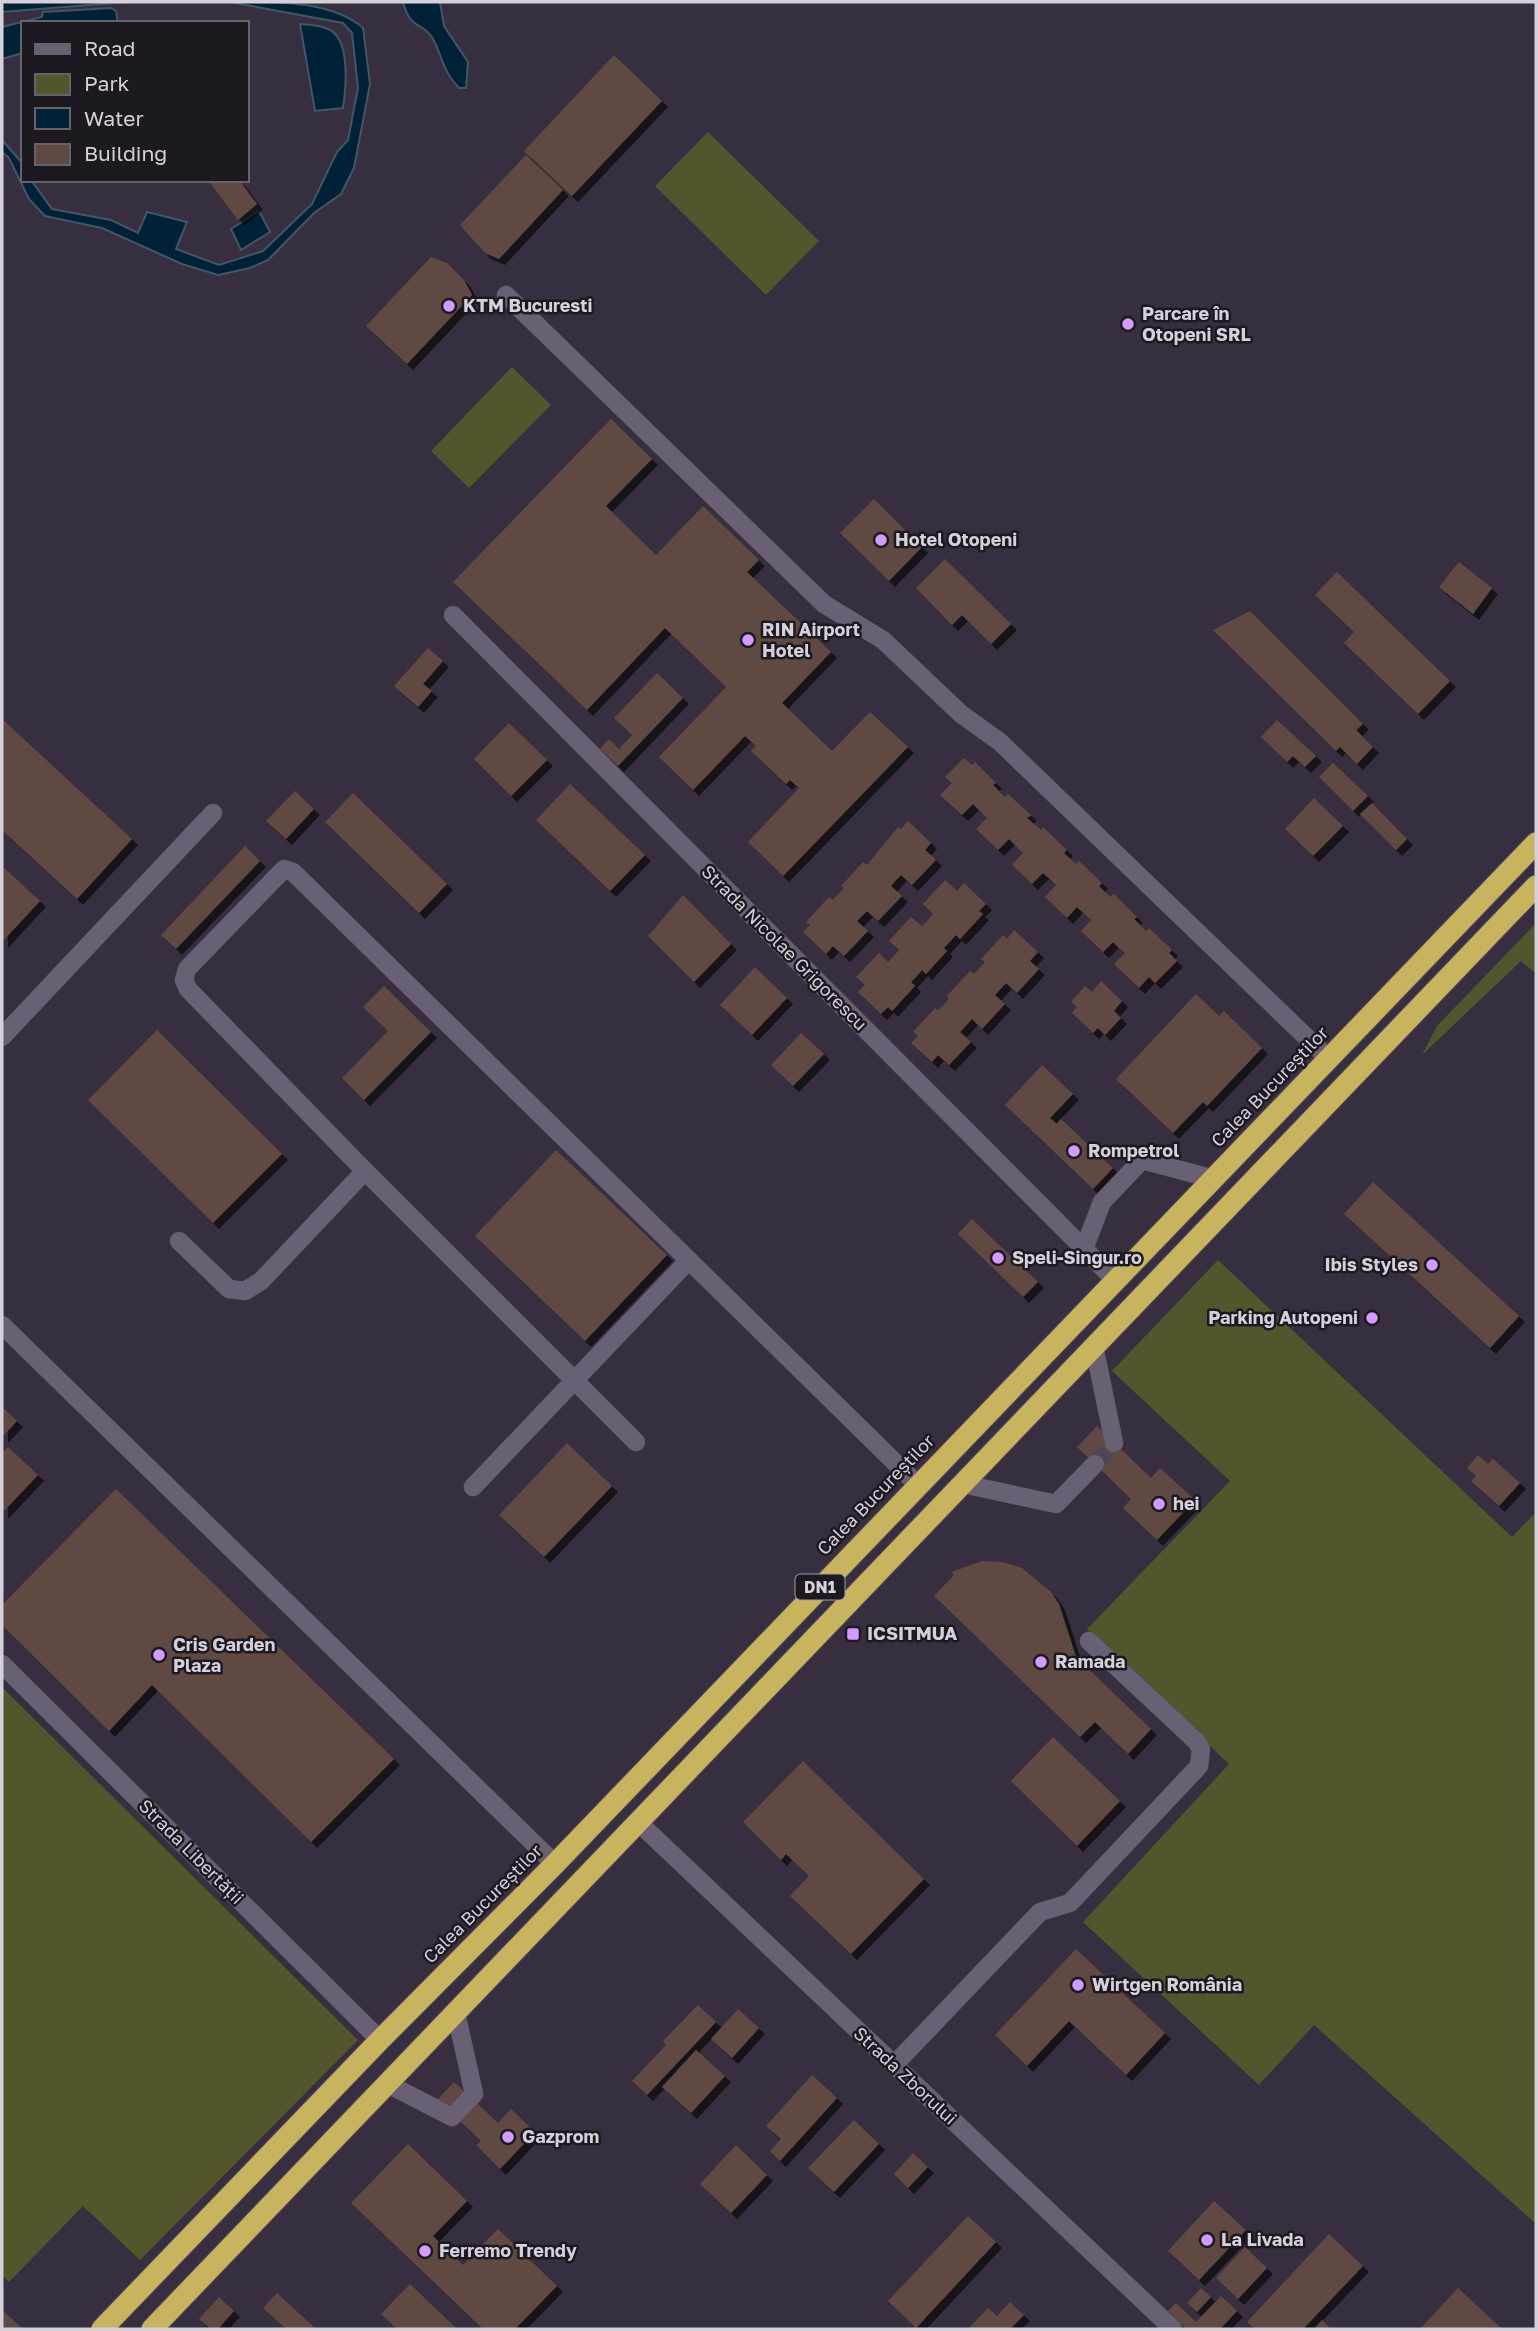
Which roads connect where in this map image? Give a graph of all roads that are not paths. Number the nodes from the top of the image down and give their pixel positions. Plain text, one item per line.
1 (506, 295) dead end
2 (453, 615) dead end
3 (213, 813) dead end
4 (1536, 843) edge
5 (1536, 886) edge
6 (2, 1037) edge
7 (1329, 1059) junction
8 (365, 1171) junction
9 (1214, 1179) junction
10 (179, 1241) dead end
11 (1084, 1250) junction
12 (689, 1259) junction
13 (1115, 1280) junction
14 (2, 1325) edge
15 (1094, 1346) junction
16 (575, 1380) junction
17 (636, 1442) dead end
18 (1114, 1443) dead end
19 (1095, 1464) tunnel mouth
20 (963, 1484) junction
21 (918, 1485) junction
22 (473, 1487) dead end
23 (1089, 1641) dead end
24 (2, 1664) edge
25 (638, 1822) junction
26 (555, 1864) junction
27 (456, 2013) junction
28 (380, 2040) junction
29 (894, 2065) junction
30 (388, 2084) junction
31 (102, 2329) edge
32 (152, 2329) edge
33 (1173, 2329) edge

1 - 7 street
2 - 11 street, Strada Nicolae Grigorescu
3 - 6 street
4 - 7 highway, Calea Bucureștilor / DN1
5 - 15 highway, DN1
7 - 9 highway, Calea Bucureștilor / DN1
8 - 10 street
8 - 12 street
8 - 16 street
9 - 11 street
9 - 13 highway, Calea Bucureștilor / DN1
11 - 13 street, Strada Nicolae Grigorescu
12 - 16 street
12 - 21 street
13 - 21 highway, Calea Bucureștilor / DN1
14 - 26 street
15 - 18 street
15 - 20 highway, DN1
16 - 17 street
16 - 22 street
19 - 20 street
20 - 25 highway, DN1
21 - 26 highway, Calea Bucureștilor / DN1
23 - 29 street
24 - 28 street, Strada Libertății
25 - 27 highway, DN1
25 - 29 street, Strada Zborului
26 - 28 highway, Calea Bucureștilor / DN1
27 - 30 highway, DN1
27 - 30 street
28 - 31 highway, Calea Bucureștilor / DN1
29 - 33 street, Strada Zborului
30 - 32 highway, DN1

